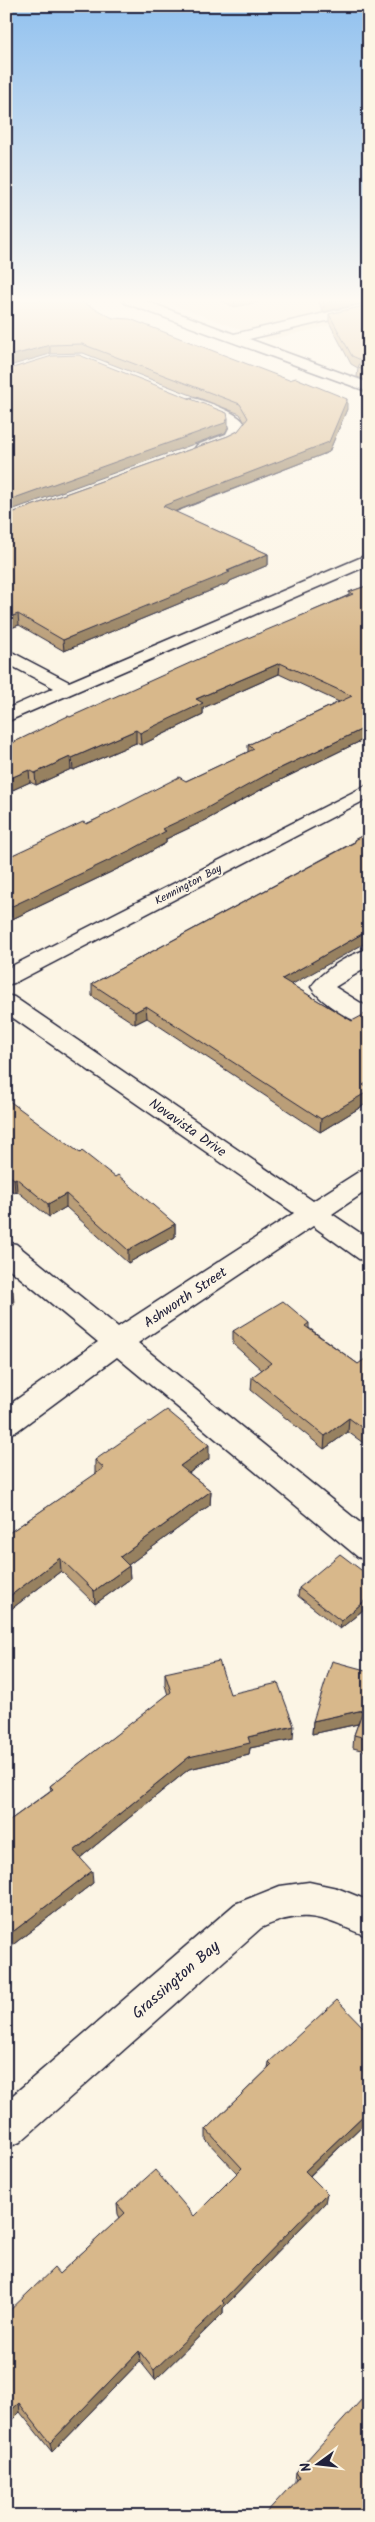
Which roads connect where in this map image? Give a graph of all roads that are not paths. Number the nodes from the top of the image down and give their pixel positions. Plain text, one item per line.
1 (229, 418) edge
2 (184, 455) edge
3 (369, 559) edge
4 (6, 655) edge
5 (69, 689) junction
6 (6, 716) edge
7 (369, 790) edge
8 (369, 956) edge
9 (6, 978) edge
10 (6, 1002) edge
11 (369, 1019) edge
12 (369, 1177) edge
13 (313, 1213) junction
14 (6, 1251) edge
15 (369, 1252) edge
16 (116, 1343) junction
17 (6, 1422) edge
18 (369, 1548) edge
19 (369, 1920) edge
20 (6, 2128) edge

1 - 2 street
3 - 5 street
4 - 5 street
5 - 6 street
7 - 9 street, Kennington Bay
8 - 11 street
10 - 13 street, Novavista Drive
12 - 13 street, Ashworth Street
13 - 15 street, Novavista Drive
13 - 16 street, Ashworth Street
14 - 16 street
16 - 17 street, Ashworth Street
16 - 18 street
19 - 20 street, Grassington Bay

